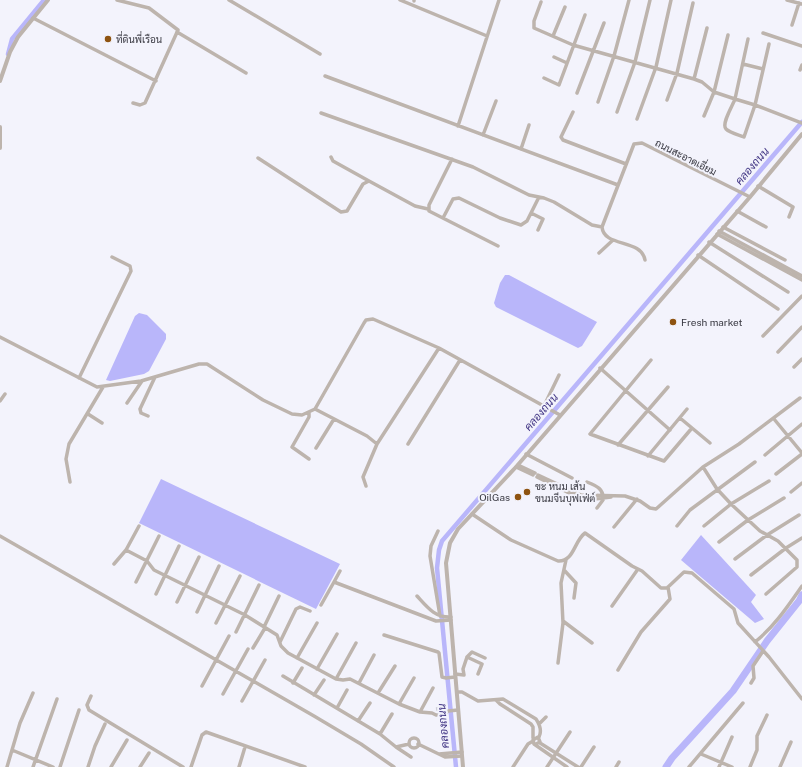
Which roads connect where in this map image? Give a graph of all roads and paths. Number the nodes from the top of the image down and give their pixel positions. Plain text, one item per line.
1 (48, 0) edge
2 (117, 0) edge
3 (229, 0) edge
4 (400, 0) edge
5 (499, 0) edge
6 (629, 0) edge
7 (650, 0) edge
8 (671, 0) edge
9 (787, 0) edge
10 (541, 2) dead end
11 (693, 3) dead end
12 (800, 4) edge
13 (565, 7) dead end
14 (585, 15) dead end
15 (33, 18) junction
16 (604, 23) dead end
17 (792, 25) dead end
18 (707, 28) dead end
19 (177, 32) junction
20 (763, 33) dead end
21 (728, 35) dead end
22 (487, 36) junction
23 (553, 36) junction
24 (748, 39) dead end
25 (769, 44) dead end
26 (574, 45) junction
27 (802, 46) edge
28 (594, 51) junction
29 (320, 54) dead end
30 (614, 56) junction
31 (554, 57) dead end
32 (635, 62) junction
33 (567, 63) junction
34 (743, 64) junction
35 (802, 65) edge
36 (656, 67) junction
37 (763, 69) junction
38 (800, 70) dead end
39 (677, 72) junction
40 (246, 73) dead end
41 (325, 76) dead end
42 (544, 78) dead end
43 (694, 79) junction
44 (0, 81) edge
45 (156, 81) junction
46 (714, 92) junction
47 (577, 93) dead end
48 (735, 99) junction
49 (667, 100) dead end
50 (496, 101) dead end
51 (598, 102) dead end
52 (134, 103) dead end
53 (755, 106) junction
54 (573, 112) dead end
55 (617, 112) dead end
56 (321, 113) dead end
57 (704, 116) dead end
58 (637, 119) dead end
59 (802, 123) edge
60 (458, 126) junction
61 (529, 126) dead end
62 (0, 127) edge
63 (802, 134) edge
64 (483, 135) junction
65 (800, 139) edge
66 (0, 148) edge
67 (521, 149) junction
68 (331, 157) dead end
69 (258, 158) dead end
70 (452, 160) junction
71 (626, 164) junction
72 (369, 181) junction
73 (618, 185) junction
74 (758, 186) junction
75 (747, 196) junction
76 (539, 198) junction
77 (428, 209) junction
78 (737, 211) junction
79 (531, 213) junction
80 (789, 216) dead end
81 (443, 218) junction
82 (602, 227) junction
83 (723, 227) junction
84 (766, 227) dead end
85 (538, 230) dead end
86 (718, 232) junction
87 (613, 240) junction
88 (709, 242) junction
89 (498, 246) dead end
90 (599, 253) dead end
91 (698, 255) junction
92 (112, 257) dead end
93 (645, 260) dead end
94 (785, 260) dead end
95 (792, 273) junction
96 (802, 276) edge
97 (802, 280) edge
98 (788, 292) dead end
99 (802, 296) edge
100 (778, 309) dead end
101 (802, 327) edge
102 (763, 336) dead end
103 (0, 337) edge
104 (438, 348) junction
105 (778, 352) dead end
106 (802, 359) edge
107 (460, 360) junction
108 (651, 360) dead end
109 (600, 368) junction
110 (794, 368) dead end
111 (559, 375) dead end
112 (155, 377) junction
113 (78, 378) junction
114 (143, 380) junction
115 (103, 387) junction
116 (668, 387) dead end
117 (625, 391) junction
118 (5, 394) dead end
119 (800, 398) dead end
120 (0, 401) edge
121 (127, 403) dead end
122 (544, 406) junction
123 (315, 409) junction
124 (687, 409) dead end
125 (648, 410) junction
126 (309, 413) junction
127 (88, 414) junction
128 (558, 414) junction
129 (148, 416) dead end
130 (680, 418) junction
131 (334, 419) junction
132 (774, 419) junction
133 (102, 423) dead end
134 (802, 424) edge
135 (692, 428) junction
136 (670, 430) junction
137 (788, 435) junction
138 (710, 443) dead end
139 (377, 444) junction
140 (408, 444) dead end
141 (618, 445) junction
142 (316, 448) dead end
143 (802, 453) edge
144 (526, 454) junction
145 (765, 455) dead end
146 (648, 456) junction
147 (309, 459) dead end
148 (755, 462) dead end
149 (517, 466) junction
150 (702, 468) junction
151 (776, 474) dead end
152 (572, 478) dead end
153 (769, 481) dead end
154 (70, 482) dead end
155 (587, 482) dead end
156 (802, 483) edge
157 (366, 486) dead end
158 (717, 489) junction
159 (791, 492) dead end
160 (603, 496) junction
161 (784, 498) dead end
162 (637, 499) junction
163 (731, 504) junction
164 (597, 508) dead end
165 (472, 514) junction
166 (799, 515) dead end
167 (748, 520) junction
168 (139, 526) dead end
169 (677, 526) dead end
170 (704, 526) dead end
171 (614, 527) dead end
172 (438, 531) dead end
173 (767, 535) junction
174 (0, 536) edge
175 (159, 536) dead end
176 (802, 538) edge
177 (719, 542) dead end
178 (179, 546) dead end
179 (786, 548) junction
180 (126, 550) junction
181 (199, 558) dead end
182 (736, 559) dead end
183 (566, 560) junction
184 (147, 561) junction
185 (114, 564) dead end
186 (219, 566) dead end
187 (638, 569) junction
188 (564, 570) junction
189 (340, 571) dead end
190 (165, 575) junction
191 (240, 576) dead end
192 (750, 576) dead end
193 (136, 582) dead end
194 (334, 582) junction
195 (185, 585) junction
196 (259, 585) dead end
197 (802, 586) edge
198 (668, 587) junction
199 (156, 594) dead end
200 (766, 594) dead end
201 (205, 595) junction
202 (279, 596) dead end
203 (417, 596) dead end
204 (574, 598) dead end
205 (177, 602) dead end
206 (226, 604) junction
207 (321, 604) dead end
208 (612, 606) dead end
209 (310, 611) dead end
210 (197, 612) dead end
211 (245, 615) junction
212 (441, 617) junction
213 (449, 619) junction
214 (563, 621) junction
215 (216, 623) dead end
216 (317, 623) dead end
217 (264, 628) junction
218 (236, 632) dead end
219 (337, 634) dead end
220 (384, 635) dead end
221 (229, 636) dead end
222 (280, 642) junction
223 (356, 643) dead end
224 (592, 643) dead end
225 (756, 643) junction
226 (253, 648) dead end
227 (248, 649) dead end
228 (762, 650) junction
229 (374, 655) dead end
230 (467, 656) junction
231 (297, 658) junction
232 (485, 658) dead end
233 (216, 660) junction
234 (265, 660) dead end
235 (558, 663) dead end
236 (395, 666) dead end
237 (302, 668) dead end
238 (317, 669) junction
239 (618, 670) dead end
240 (236, 671) junction
241 (478, 674) dead end
242 (283, 676) dead end
243 (454, 676) junction
244 (414, 678) dead end
245 (336, 679) junction
246 (324, 680) dead end
247 (254, 681) junction
248 (293, 682) junction
249 (359, 683) junction
250 (752, 683) dead end
251 (202, 686) dead end
252 (432, 688) dead end
253 (347, 690) dead end
254 (457, 692) junction
255 (33, 693) dead end
256 (378, 693) junction
257 (223, 694) dead end
258 (314, 695) junction
259 (91, 696) dead end
260 (57, 699) dead end
261 (802, 699) edge
262 (496, 700) junction
263 (242, 701) dead end
264 (370, 703) dead end
265 (743, 703) dead end
266 (399, 704) junction
267 (337, 708) junction
268 (436, 709) tunnel mouth
269 (79, 710) dead end
270 (457, 710) junction
271 (447, 711) tunnel mouth
272 (420, 712) junction
273 (392, 714) dead end
274 (767, 715) dead end
275 (546, 717) dead end
276 (358, 721) junction
277 (105, 724) dead end
278 (539, 724) junction
279 (570, 732) dead end
280 (380, 734) junction
281 (732, 737) dead end
282 (127, 740) dead end
283 (535, 742) junction
284 (791, 742) dead end
285 (409, 744) junction
286 (418, 744) junction
287 (245, 747) junction
288 (396, 747) junction
289 (594, 748) dead end
290 (12, 750) junction
291 (149, 753) dead end
292 (556, 753) junction
293 (460, 754) junction
294 (701, 754) junction
295 (411, 758) dead end
296 (553, 758) junction
297 (35, 760) junction
298 (619, 762) dead end
299 (721, 762) junction
300 (7, 767) edge
301 (33, 767) edge
302 (52, 767) edge
303 (60, 767) edge
304 (88, 767) edge
305 (111, 767) edge
306 (140, 767) edge
307 (184, 767) edge
308 (191, 767) edge
309 (239, 767) edge
310 (305, 767) edge
311 (394, 767) edge
312 (463, 767) edge
313 (513, 767) edge
314 (547, 767) edge
315 (567, 767) edge
316 (580, 767) edge
317 (616, 767) edge
318 (689, 767) edge
319 (719, 767) edge
320 (732, 767) edge
321 (750, 767) edge
322 (780, 767) edge

1 - 15 street
2 - 19 street
3 - 29 street
4 - 22 street
5 - 22 street
6 - 30 street
7 - 32 street
8 - 36 street
9 - 12 street
10 - 23 street
11 - 39 street
12 - 17 street
13 - 23 street
14 - 26 street
15 - 44 street
15 - 45 street
16 - 28 street
18 - 43 street
19 - 40 street
19 - 45 street
20 - 27 street
21 - 46 street
22 - 60 street
23 - 26 street
24 - 34 street
25 - 37 street
26 - 28 street
26 - 33 street
28 - 30 street
28 - 47 street
30 - 32 street
30 - 51 street
31 - 33 street
32 - 36 street
32 - 55 street
33 - 42 street
34 - 37 street
34 - 48 street
35 - 38 street
36 - 39 street
36 - 58 street
37 - 53 street
39 - 43 street
39 - 49 street
41 - 60 street
43 - 46 street
45 - 52 street
46 - 48 street
46 - 57 street
48 - 53 street
48 - 53 street
50 - 64 street
53 - 59 street
54 - 71 street
56 - 70 street
60 - 64 street
61 - 67 street
62 - 66 street
63 - 65 street
64 - 67 street
65 - 74 street
67 - 73 street
68 - 72 street
69 - 72 street
70 - 76 street
70 - 77 street
71 - 73 street
71 - 75 street, ถนนสะอาดเอี่ยม
72 - 77 street
73 - 82 street
74 - 75 street
74 - 80 street
75 - 78 street
76 - 79 street
76 - 82 street
77 - 81 street
78 - 83 street
78 - 84 street
79 - 81 street
79 - 85 street
81 - 89 street
82 - 87 street
83 - 86 street
83 - 94 street
86 - 88 street
86 - 95 street
87 - 90 street
87 - 93 street
88 - 91 street
88 - 98 street
91 - 100 street
91 - 109 street
92 - 113 street
95 - 96 street
95 - 97 street
99 - 102 street
101 - 105 street
103 - 113 street
104 - 107 street
104 - 123 street
104 - 139 street
106 - 110 street
107 - 122 street
107 - 140 street
108 - 117 street
109 - 117 street
109 - 128 street
111 - 122 street
112 - 114 street
112 - 126 street
112 - 129 street
113 - 115 street
114 - 115 street
114 - 121 street
115 - 127 street
116 - 125 street
117 - 125 street
117 - 141 street
118 - 120 street
119 - 132 street
122 - 128 street
123 - 126 street
123 - 131 street
124 - 130 street
125 - 136 street
125 - 141 street
126 - 147 street
127 - 133 street
127 - 154 street
128 - 144 street
130 - 135 street
130 - 136 street
131 - 139 street
131 - 142 street
132 - 137 street
132 - 150 street
134 - 137 street
135 - 138 street
135 - 146 street
136 - 146 street
137 - 143 street
137 - 145 street
139 - 157 street
141 - 146 street
143 - 151 street
144 - 149 street
144 - 152 street
148 - 158 street
149 - 160 street
149 - 165 street
150 - 158 street
150 - 162 street
153 - 163 street
155 - 160 street
156 - 159 street
158 - 163 street
158 - 169 street
160 - 162 street
160 - 164 street
161 - 167 street
162 - 171 street
163 - 167 street
163 - 170 street
165 - 183 street
165 - 213 street
166 - 173 street
167 - 173 street
167 - 177 street
168 - 180 street
172 - 212 street
173 - 179 street
173 - 182 street
174 - 233 street
175 - 184 street
176 - 179 street
178 - 190 street
179 - 192 street
179 - 200 street
180 - 184 street
180 - 185 street
181 - 195 street
183 - 187 street
183 - 188 street
184 - 190 street
184 - 193 street
186 - 201 street
187 - 198 street
187 - 208 street
188 - 204 street
188 - 214 street
189 - 194 street
190 - 195 street
190 - 199 street
191 - 206 street
194 - 207 street
194 - 213 street
195 - 201 street
195 - 205 street
196 - 211 street
197 - 225 street
198 - 225 street
198 - 239 street
201 - 206 street
201 - 210 street
202 - 217 street
203 - 212 street
206 - 211 street
206 - 215 street
209 - 222 street
211 - 217 street
211 - 218 street
212 - 213 street
213 - 243 street
214 - 224 street
214 - 235 street
216 - 231 street
217 - 222 street
217 - 226 street
219 - 238 street
220 - 243 street
221 - 233 street
222 - 231 street
223 - 245 street
225 - 228 street
227 - 240 street
228 - 250 street
228 - 261 street
229 - 249 street
230 - 232 street
230 - 241 street
230 - 243 street
231 - 238 street
233 - 240 street
233 - 251 street
234 - 247 street
236 - 256 street
237 - 248 street
238 - 245 street
240 - 247 street
240 - 257 street
242 - 248 street
243 - 254 street
244 - 266 street
245 - 249 street
246 - 258 street
247 - 263 street
247 - 311 street
248 - 258 street
249 - 256 street
252 - 272 street
253 - 267 street
254 - 262 street
254 - 270 street
255 - 290 street
256 - 266 street
258 - 267 street
259 - 307 street
260 - 297 street
262 - 278 street
262 - 283 street
264 - 276 street
265 - 294 street
266 - 272 street
267 - 276 street
268 - 272 street
269 - 303 street
270 - 271 street
270 - 293 street
273 - 280 street
274 - 321 street
275 - 278 street
276 - 280 street
277 - 304 street
278 - 283 street
279 - 292 street
280 - 288 street
281 - 299 street
282 - 305 street
283 - 292 street
283 - 296 street
283 - 313 street
284 - 322 street
285 - 286 street
285 - 286 street
285 - 288 street
286 - 293 street
287 - 308 street
287 - 309 street
287 - 310 street
288 - 295 street
289 - 316 street
290 - 297 street
290 - 300 street
291 - 306 street
292 - 296 street
292 - 316 street
293 - 312 street
294 - 299 street
294 - 318 street
296 - 314 street
296 - 315 street
297 - 301 street
297 - 302 street
298 - 317 street
299 - 319 street
299 - 320 street

